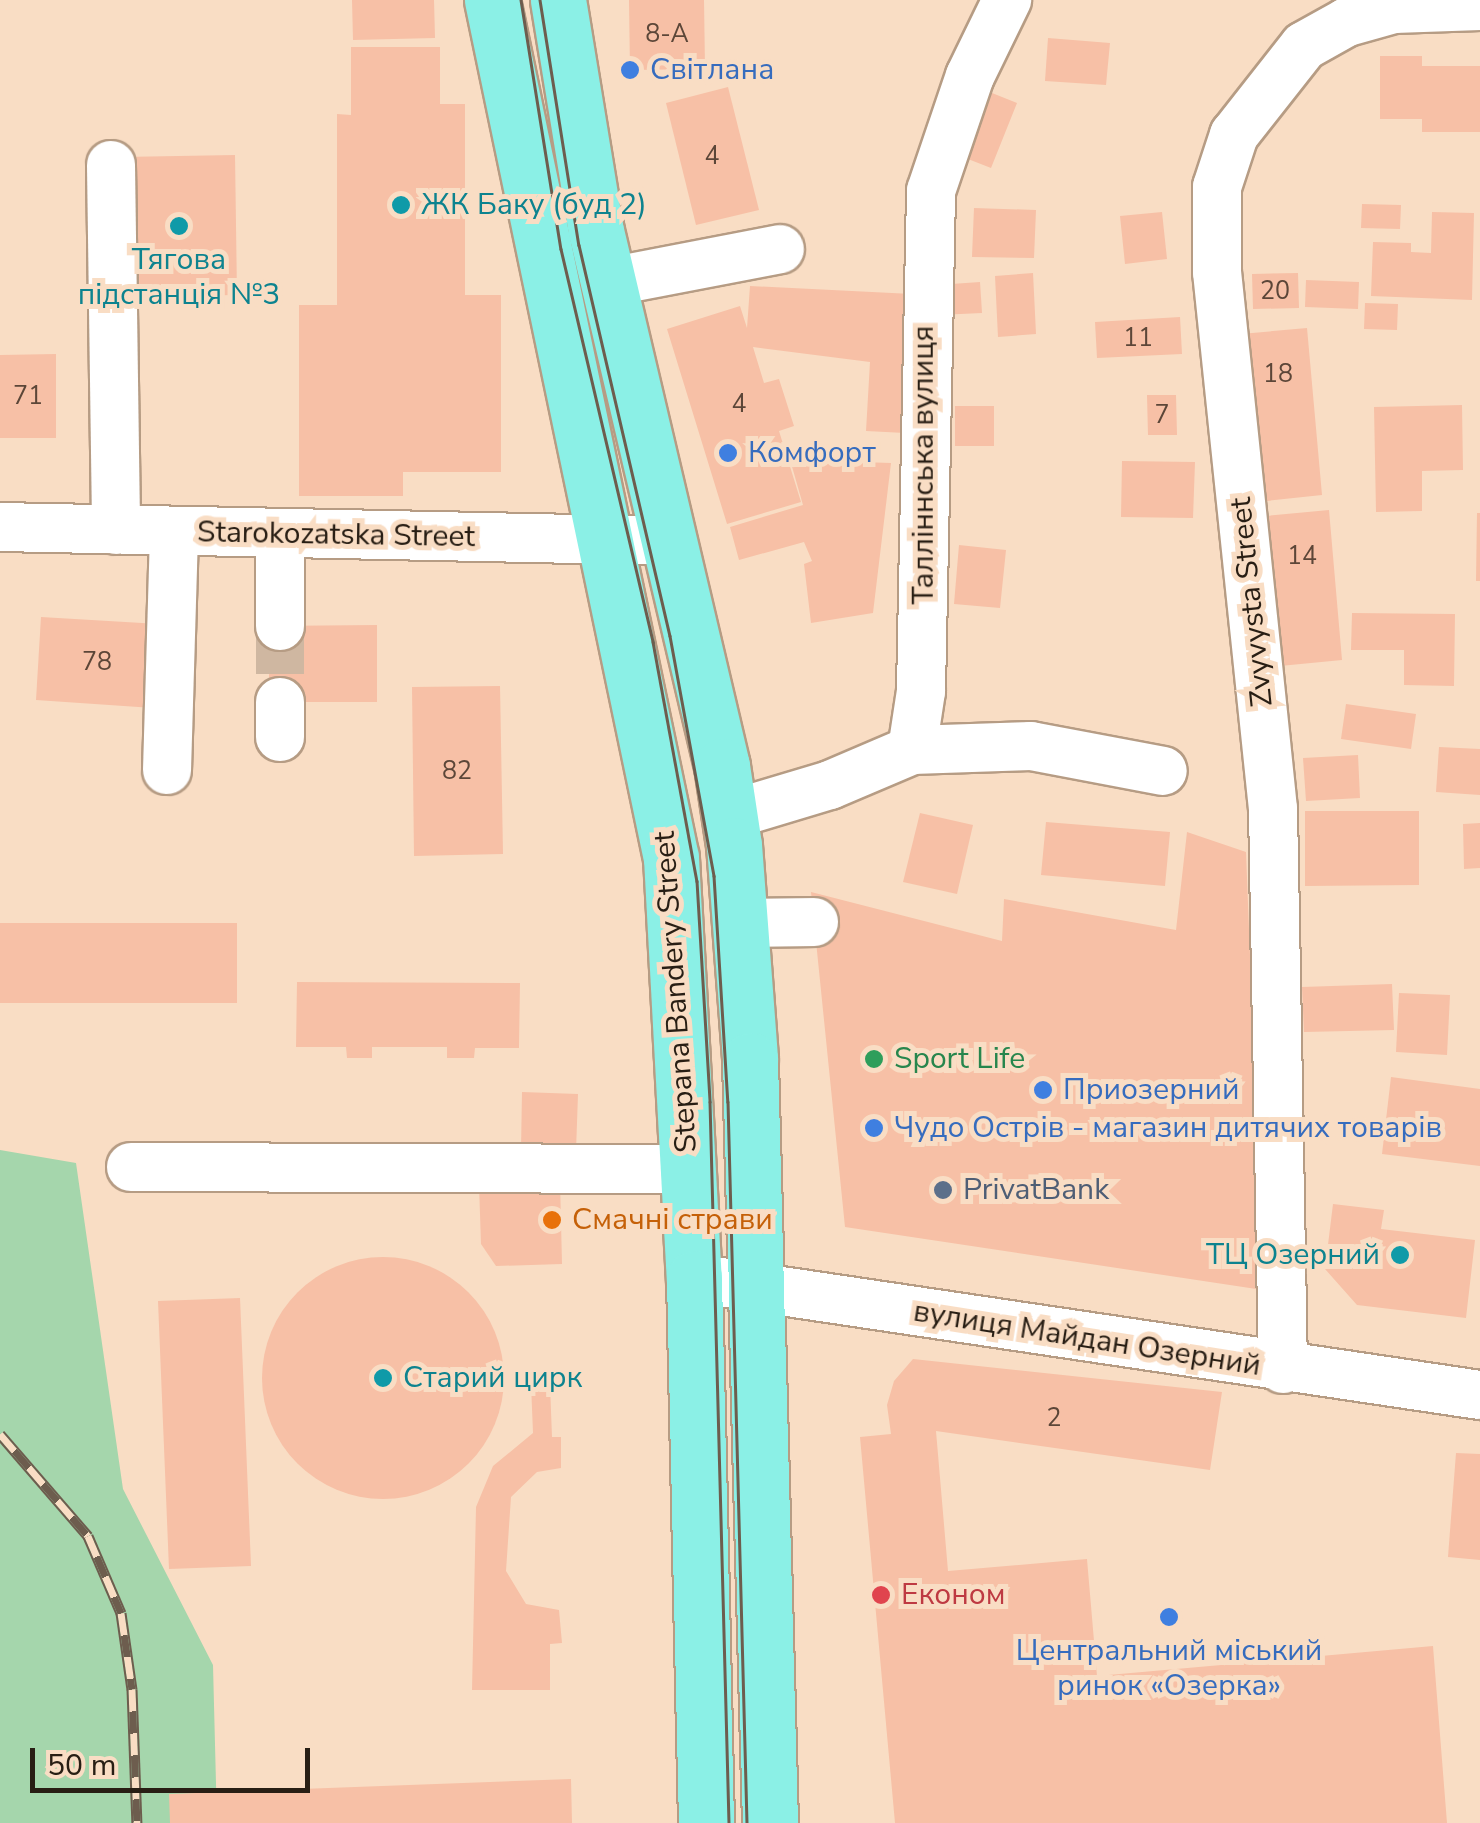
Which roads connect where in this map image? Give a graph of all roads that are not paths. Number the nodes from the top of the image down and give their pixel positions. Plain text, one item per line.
1 (492, 0) edge
2 (558, 0) edge
3 (1008, 0) edge
4 (1480, 6) edge
5 (111, 165) dead end
6 (780, 249) dead end
7 (608, 282) junction
8 (0, 527) edge
9 (116, 530) junction
10 (174, 532) junction
11 (280, 533) junction
12 (672, 540) junction
13 (607, 541) junction
14 (280, 626) tunnel mouth
15 (912, 750) junction
16 (167, 770) dead end
17 (1163, 771) dead end
18 (730, 814) junction
19 (814, 922) dead end
20 (743, 923) junction
21 (131, 1166) dead end
22 (689, 1169) junction
23 (694, 1278) junction
24 (758, 1288) junction
25 (1283, 1369) junction
26 (1480, 1395) edge
27 (706, 1823) edge
28 (770, 1823) edge

1 - 13 main road, Stepana Bandery Street
2 - 7 main road
3 - 15 street, Талліннська вулиця
4 - 25 street, Zvyvysta Street
5 - 9 street
6 - 7 street
7 - 12 main road
8 - 9 street, Starokozatska Street
9 - 10 street, Starokozatska Street
10 - 11 street, Starokozatska Street
10 - 16 street
11 - 13 street, Starokozatska Street
11 - 14 street
12 - 13 street, Starokozatska Street
12 - 18 main road
13 - 22 main road, Stepana Bandery Street
15 - 17 street
15 - 18 street
18 - 20 main road
19 - 20 street
20 - 24 main road
21 - 22 street
22 - 23 main road, Stepana Bandery Street
23 - 24 street, вулиця Майдан Озерний
23 - 27 main road, Stepana Bandery Street
24 - 25 street, вулиця Майдан Озерний
24 - 28 main road
25 - 26 street, вулиця Майдан Озерний

